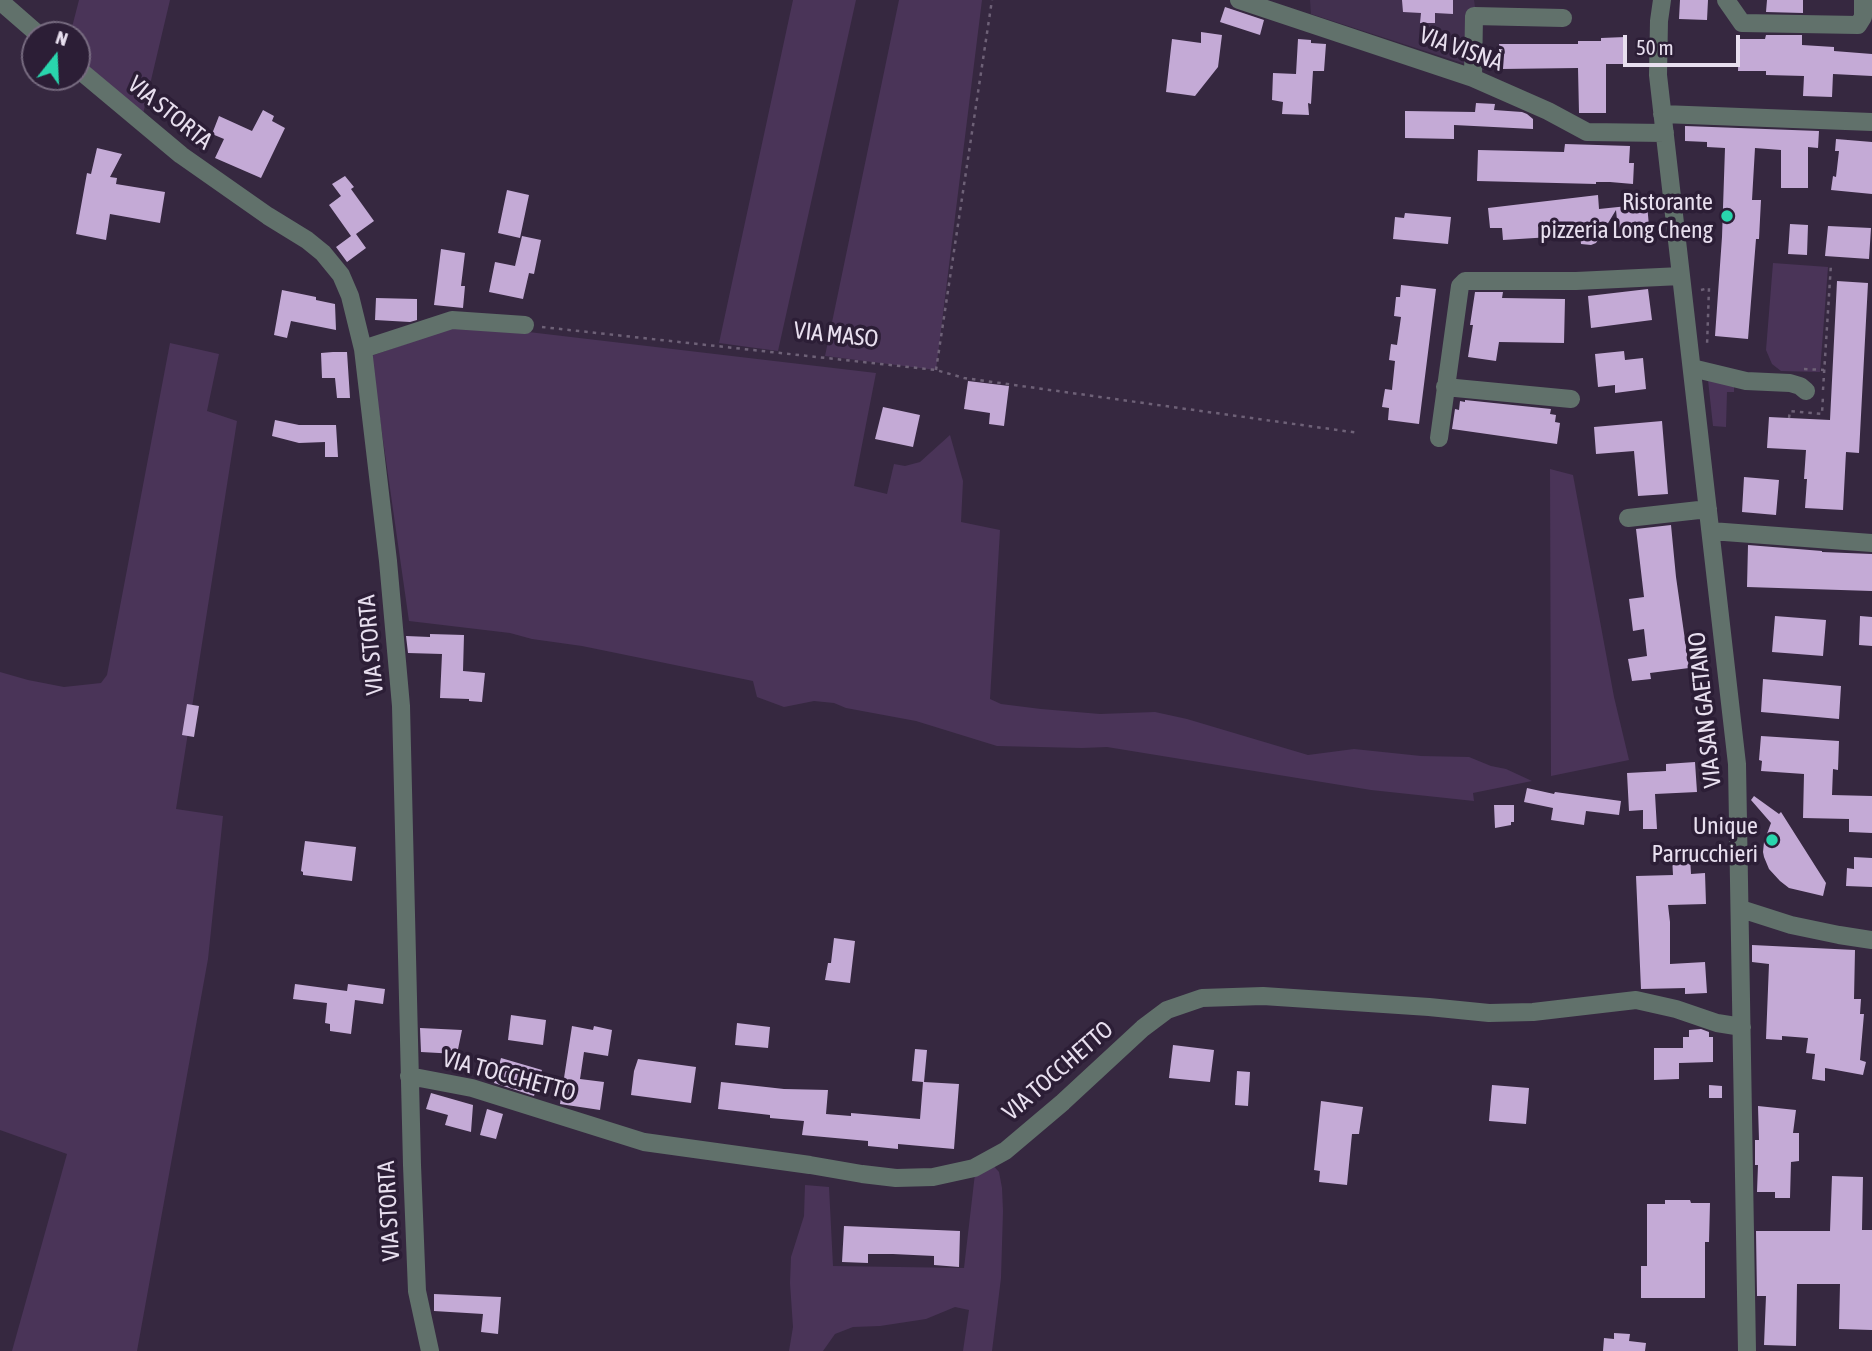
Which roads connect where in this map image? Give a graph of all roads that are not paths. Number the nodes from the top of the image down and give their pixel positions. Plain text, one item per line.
1 (1239, 0) edge
2 (1662, 0) edge
3 (1726, 0) edge
4 (1863, 0) edge
5 (0, 1) edge
6 (1563, 18) dead end
7 (23, 21) edge
8 (1474, 78) junction
9 (91, 80) edge
10 (1662, 114) junction
11 (1872, 122) edge
12 (1665, 133) junction
13 (1681, 276) junction
14 (525, 325) road end
15 (363, 349) junction
16 (1699, 362) junction
17 (1445, 387) junction
18 (1806, 391) dead end
19 (1571, 399) dead end
20 (1439, 438) dead end
21 (1708, 509) junction
22 (1628, 518) dead end
23 (1711, 531) junction
24 (1872, 542) edge
25 (1741, 909) junction
26 (1872, 940) edge
27 (1742, 1027) junction
28 (410, 1076) junction
29 (430, 1351) edge
30 (1747, 1351) edge

1 - 8 street, VIA VISNÀ
2 - 10 street, VIA SAN GAETANO
3 - 4 street
5 - 7 street
6 - 8 street
8 - 12 street, VIA VISNÀ
9 - 15 street, VIA STORTA
10 - 11 street
10 - 12 street, VIA SAN GAETANO
12 - 13 street, VIA SAN GAETANO
13 - 16 street, VIA SAN GAETANO
13 - 17 street
14 - 15 street
15 - 28 street, VIA STORTA
16 - 18 street
16 - 21 street, VIA SAN GAETANO
17 - 19 street
17 - 20 street
21 - 22 street
21 - 23 street, VIA SAN GAETANO
23 - 24 street
23 - 25 street, VIA SAN GAETANO
25 - 26 street
25 - 27 street, VIA SAN GAETANO
27 - 28 street, VIA TOCCHETTO
27 - 30 street, VIA SAN GAETANO
28 - 29 street, VIA STORTA

